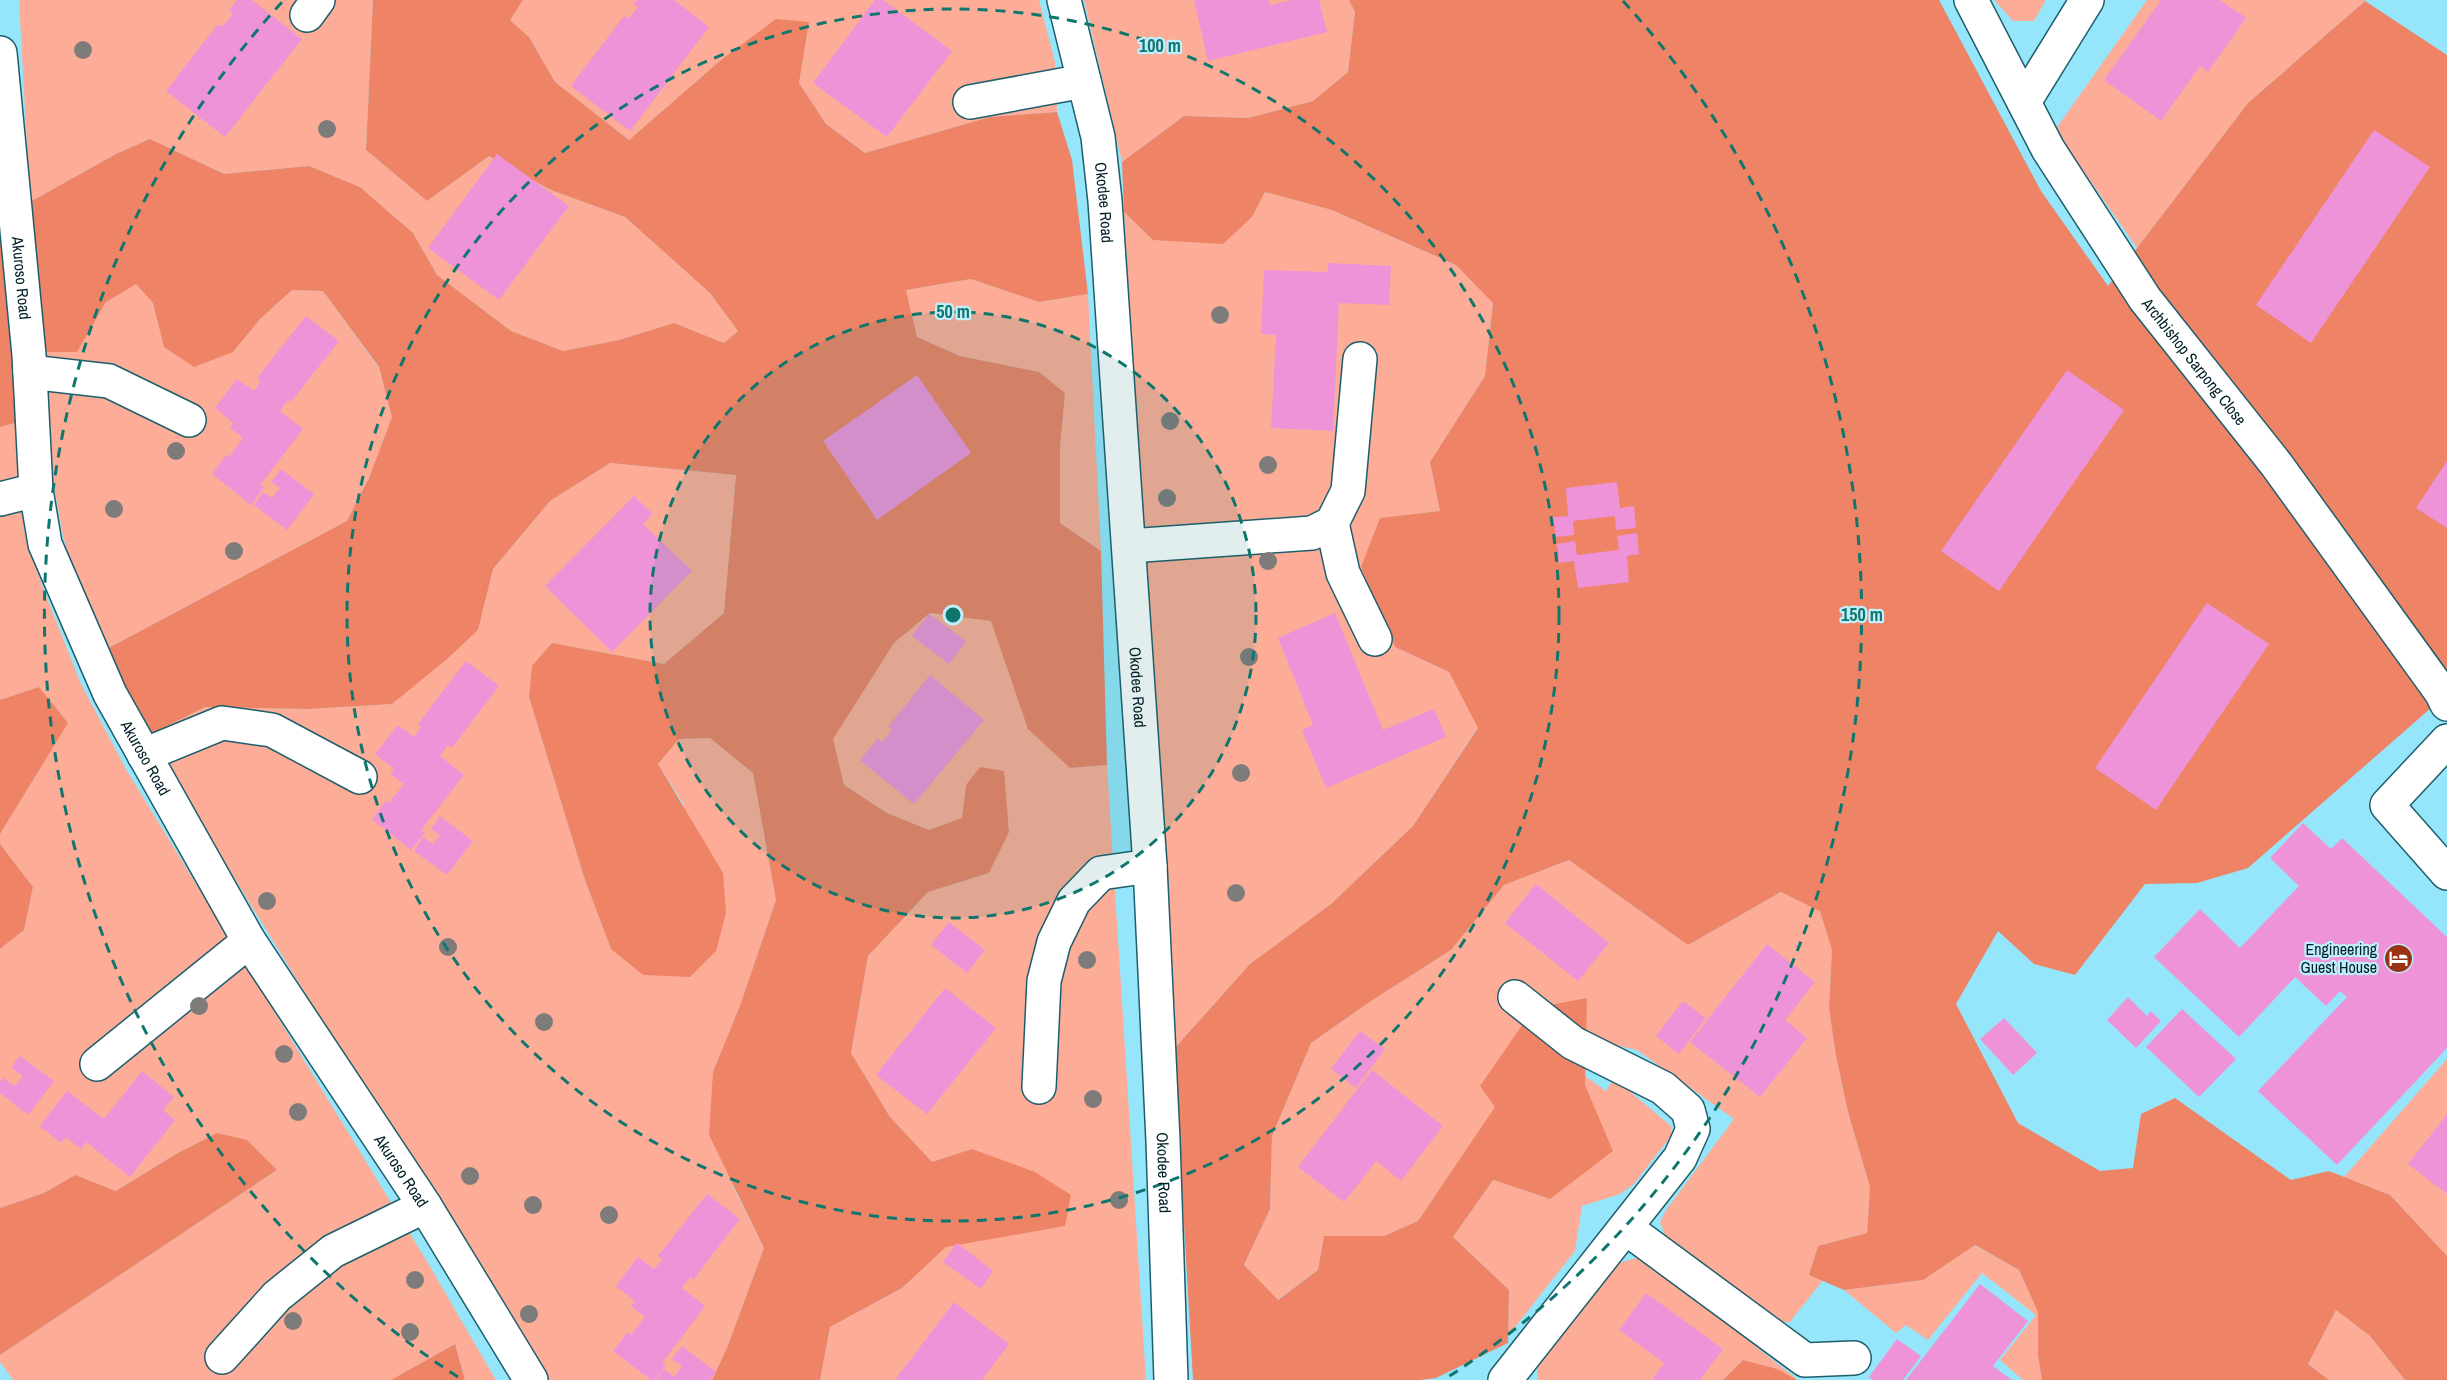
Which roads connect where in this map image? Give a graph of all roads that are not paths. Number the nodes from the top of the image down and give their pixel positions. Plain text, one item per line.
1 (1064, 0) edge
2 (1971, 0) edge
3 (2087, 0) edge
4 (0, 53) edge
5 (1084, 81) junction
6 (970, 102) dead end
7 (2024, 102) junction
8 (6, 171) edge
9 (1360, 359) dead end
10 (30, 372) junction
11 (189, 420) dead end
12 (36, 490) junction
13 (0, 499) edge
14 (1332, 523) junction
15 (1129, 546) junction
16 (1375, 639) dead end
17 (2447, 704) edge
18 (2447, 741) edge
19 (144, 755) junction
20 (360, 777) dead end
21 (1150, 866) junction
22 (2447, 873) edge
23 (249, 941) junction
24 (1515, 997) dead end
25 (98, 1064) dead end
26 (1039, 1087) dead end
27 (425, 1206) junction
28 (1626, 1228) junction
29 (222, 1357) dead end
30 (1854, 1358) dead end
31 (531, 1380) edge
32 (1171, 1380) edge
33 (1505, 1380) edge

1 - 5 street, Okodee Road
2 - 7 street, Archbishop Sarpong Close
3 - 7 street
4 - 8 street, Akuroso Road
5 - 6 street
5 - 15 street, Okodee Road
7 - 17 street, Archbishop Sarpong Close
8 - 10 street, Akuroso Road
9 - 14 street
10 - 11 street
10 - 12 street, Akuroso Road
12 - 13 street
12 - 19 street, Akuroso Road
14 - 15 street
14 - 16 street
15 - 21 street, Okodee Road
18 - 22 street
19 - 20 street
19 - 23 street, Akuroso Road
21 - 26 street
21 - 32 street, Okodee Road
23 - 25 street
23 - 27 street, Akuroso Road
24 - 28 street
27 - 29 street
27 - 31 street, Akuroso Road
28 - 30 street
28 - 33 street

